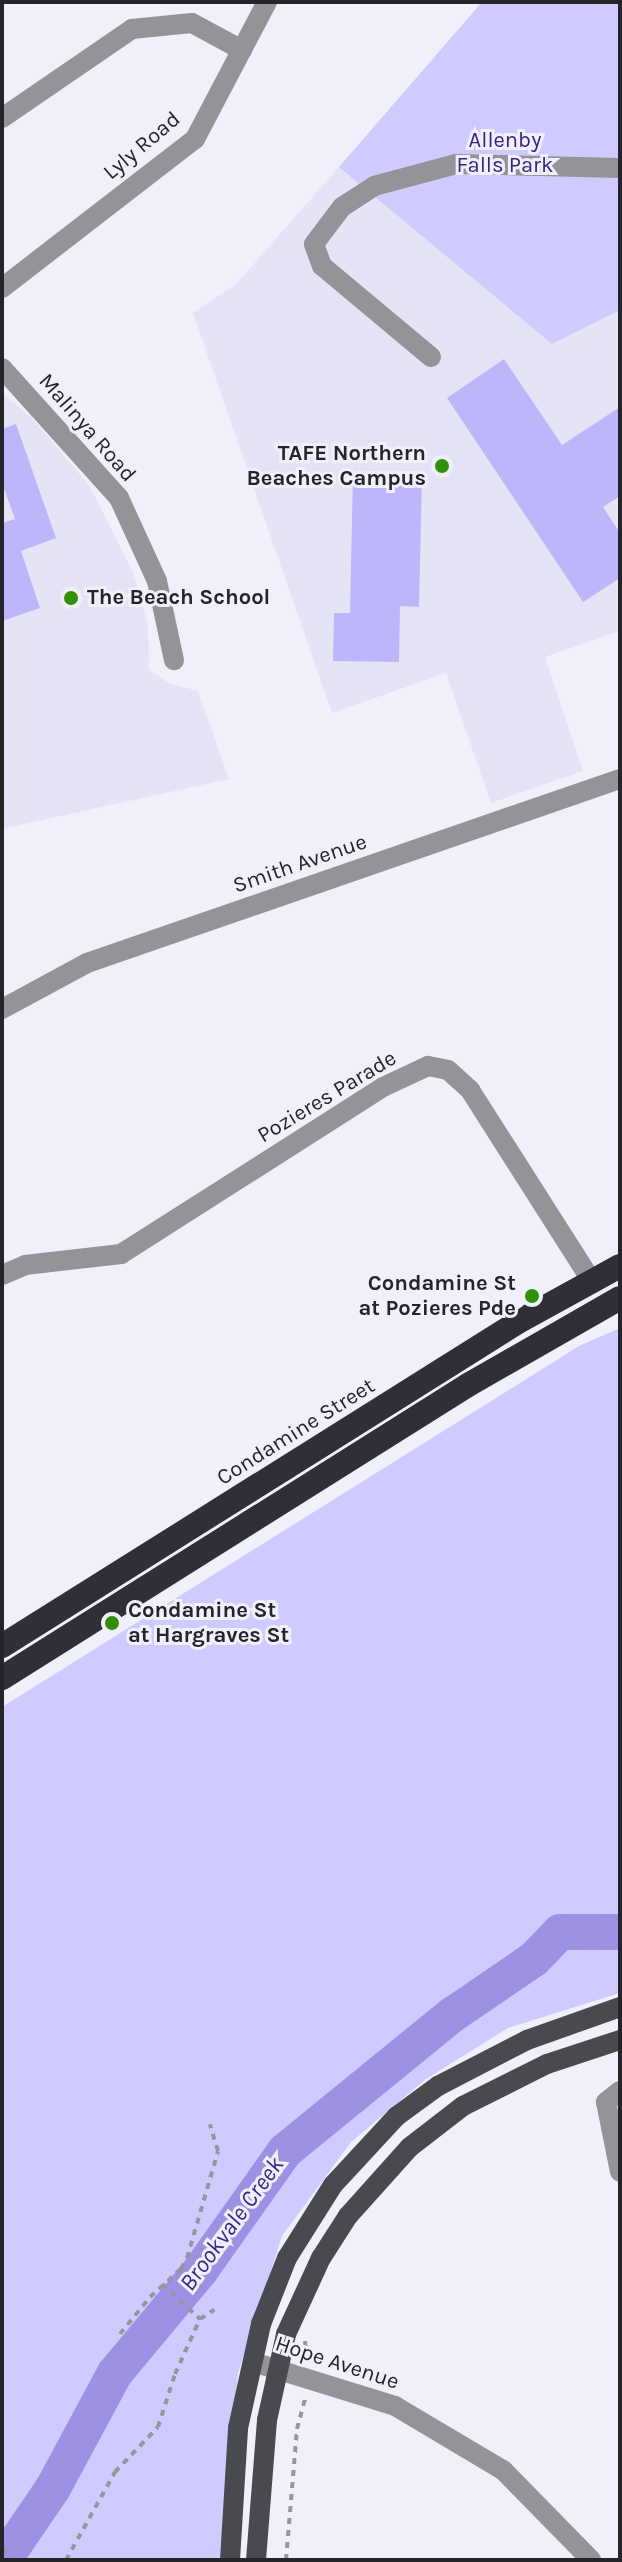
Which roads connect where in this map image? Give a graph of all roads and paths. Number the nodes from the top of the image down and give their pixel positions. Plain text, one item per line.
1 (267, 2) edge
2 (242, 50) junction
3 (2, 118) edge
4 (620, 168) edge
5 (2, 288) edge
6 (431, 357) dead end
7 (2, 368) edge
8 (174, 660) dead end
9 (620, 779) edge
10 (2, 1009) edge
11 (620, 1266) edge
12 (2, 1275) edge
13 (591, 1280) junction
14 (620, 1298) edge
15 (3, 1644) edge
16 (8, 1674) edge
17 (620, 2007) edge
18 (620, 2040) edge
19 (620, 2091) edge
20 (210, 2124) dead end
21 (620, 2172) edge
22 (162, 2284) junction
23 (214, 2310) dead end
24 (200, 2319) junction
25 (309, 2329) dead end
26 (120, 2334) dead end
27 (253, 2362) junction
28 (278, 2368) junction
29 (309, 2380) junction
30 (2, 2548) edge
31 (12, 2560) edge
32 (66, 2560) edge
33 (230, 2560) edge
34 (256, 2560) edge
35 (286, 2560) edge
36 (591, 2560) edge

1 - 2 street, Lyly Road
2 - 3 street
2 - 5 street, Lyly Road
4 - 6 street
7 - 8 street, Malinya Road
9 - 10 street, Smith Avenue
11 - 13 highway, Condamine Street
12 - 13 street, Pozieres Parade
13 - 15 highway, Condamine Street
14 - 16 highway
15 - 16 highway
17 - 27 main road
18 - 28 main road
19 - 21 street
20 - 22 path
22 - 24 path
22 - 26 path
23 - 24 path
24 - 32 path
25 - 29 path
27 - 28 street, Hope Avenue
27 - 33 main road
28 - 29 street, Hope Avenue
28 - 34 main road
29 - 35 path
29 - 36 street, Hope Avenue
30 - 31 path

